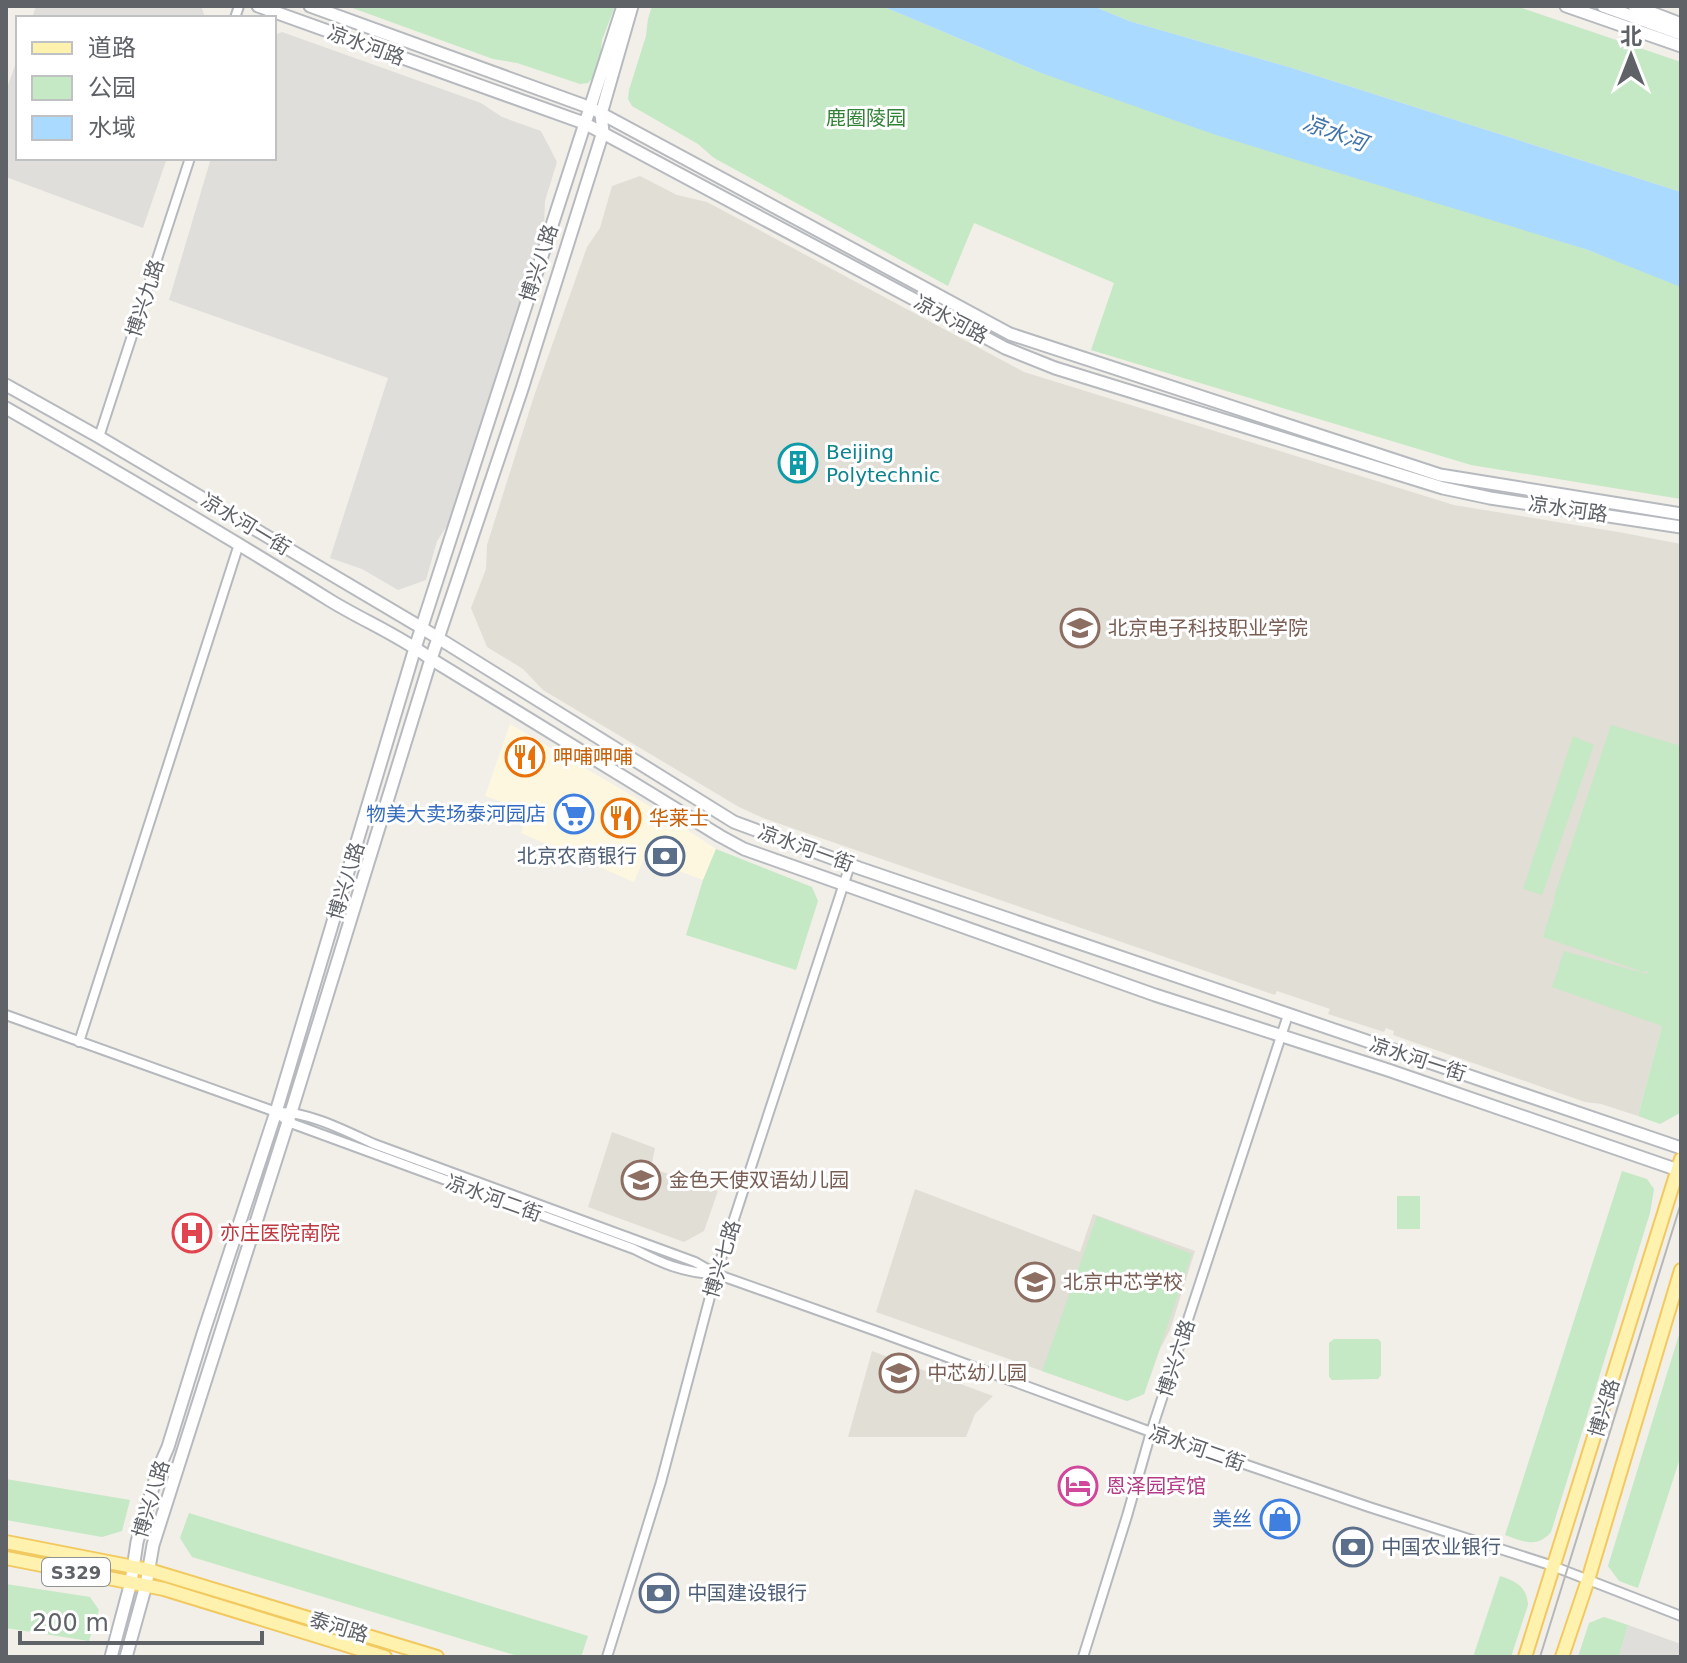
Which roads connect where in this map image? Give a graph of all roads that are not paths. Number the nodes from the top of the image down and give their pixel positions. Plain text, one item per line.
1 (258, 6) edge
2 (310, 6) edge
3 (623, 6) edge
4 (632, 6) edge
5 (1566, 6) edge
6 (1603, 6) edge
7 (1634, 6) edge
8 (1619, 9) edge
9 (1681, 24) edge
10 (1681, 34) edge
11 (1681, 46) edge
12 (596, 111) junction
13 (584, 123) junction
14 (603, 132) junction
15 (189, 160) edge
16 (6, 385) edge
17 (6, 408) edge
18 (99, 437) junction
19 (1681, 514) edge
20 (1681, 527) edge
21 (239, 544) junction
22 (422, 628) junction
23 (438, 638) junction
24 (415, 648) junction
25 (431, 659) junction
26 (812, 850) junction
27 (850, 865) junction
28 (802, 870) junction
29 (844, 885) junction
30 (6, 1015) edge
31 (1288, 1015) junction
32 (1281, 1035) junction
33 (79, 1042) junction
34 (276, 1112) junction
35 (290, 1117) junction
36 (1681, 1148) edge
37 (1680, 1167) edge
38 (1681, 1270) edge
39 (716, 1274) junction
40 (1151, 1432) junction
41 (6, 1542) edge
42 (6, 1558) edge
43 (133, 1567) junction
44 (1555, 1567) junction
45 (149, 1570) junction
46 (1588, 1580) junction
47 (131, 1582) junction
48 (146, 1585) junction
49 (1681, 1616) edge
50 (111, 1657) edge
51 (126, 1657) edge
52 (385, 1657) edge
53 (437, 1657) edge
54 (607, 1657) edge
55 (1083, 1657) edge
56 (1525, 1657) edge
57 (1562, 1657) edge

1 - 13 main road, 凉水河路
2 - 12 main road, 凉水河路
3 - 12 main road
4 - 12 main road
5 - 11 main road
6 - 8 main road
7 - 9 main road
8 - 10 main road
12 - 13 main road, 博兴八路
12 - 14 main road, 博兴八路
12 - 19 main road, 凉水河路
13 - 14 main road, 凉水河路
13 - 22 main road, 博兴八路
14 - 20 main road, 凉水河路
14 - 23 main road, 博兴八路
15 - 18 street, 博兴九路
16 - 18 main road, 凉水河一街
17 - 21 main road, 凉水河一街
18 - 22 main road, 凉水河一街
21 - 24 main road, 凉水河一街
21 - 33 street
22 - 23 main road, 凉水河一街
22 - 24 main road, 博兴八路
23 - 25 main road, 博兴八路
23 - 26 main road, 凉水河一街
24 - 25 main road, 凉水河一街
24 - 34 main road, 博兴八路
25 - 28 main road, 凉水河一街
25 - 35 main road, 博兴八路
26 - 27 main road, 凉水河一街
26 - 28 main road
27 - 29 street, 博兴七路
27 - 31 main road, 凉水河一街
28 - 29 main road, 凉水河一街
29 - 32 main road, 凉水河一街
29 - 39 street, 博兴七路
30 - 33 street, 凉水河二街
31 - 32 street, 博兴六路
31 - 36 main road, 凉水河一街
32 - 37 main road, 凉水河一街
32 - 40 street, 博兴六路
33 - 34 street, 凉水河二街
34 - 35 street, 凉水河二街
34 - 43 main road, 博兴八路
35 - 39 street, 凉水河二街
35 - 45 main road, 博兴八路
37 - 44 main road, 博兴路
38 - 46 main road, 博兴路
39 - 40 street, 凉水河二街
39 - 54 street, 博兴七路
40 - 44 street, 凉水河二街
40 - 55 street, 博兴六路
41 - 43 main road, S329
42 - 47 main road, S329
43 - 45 main road, S329
43 - 47 main road, 博兴八路
44 - 46 street, 凉水河二街
44 - 56 main road, 博兴路
45 - 48 main road, 博兴八路
45 - 53 main road, 泰河路 / S329
46 - 49 street, 凉水河二街
46 - 57 main road, 博兴路
47 - 48 main road, S329
47 - 50 main road, 博兴八路
48 - 51 main road, 博兴八路
48 - 52 main road, 泰河路 / S329

